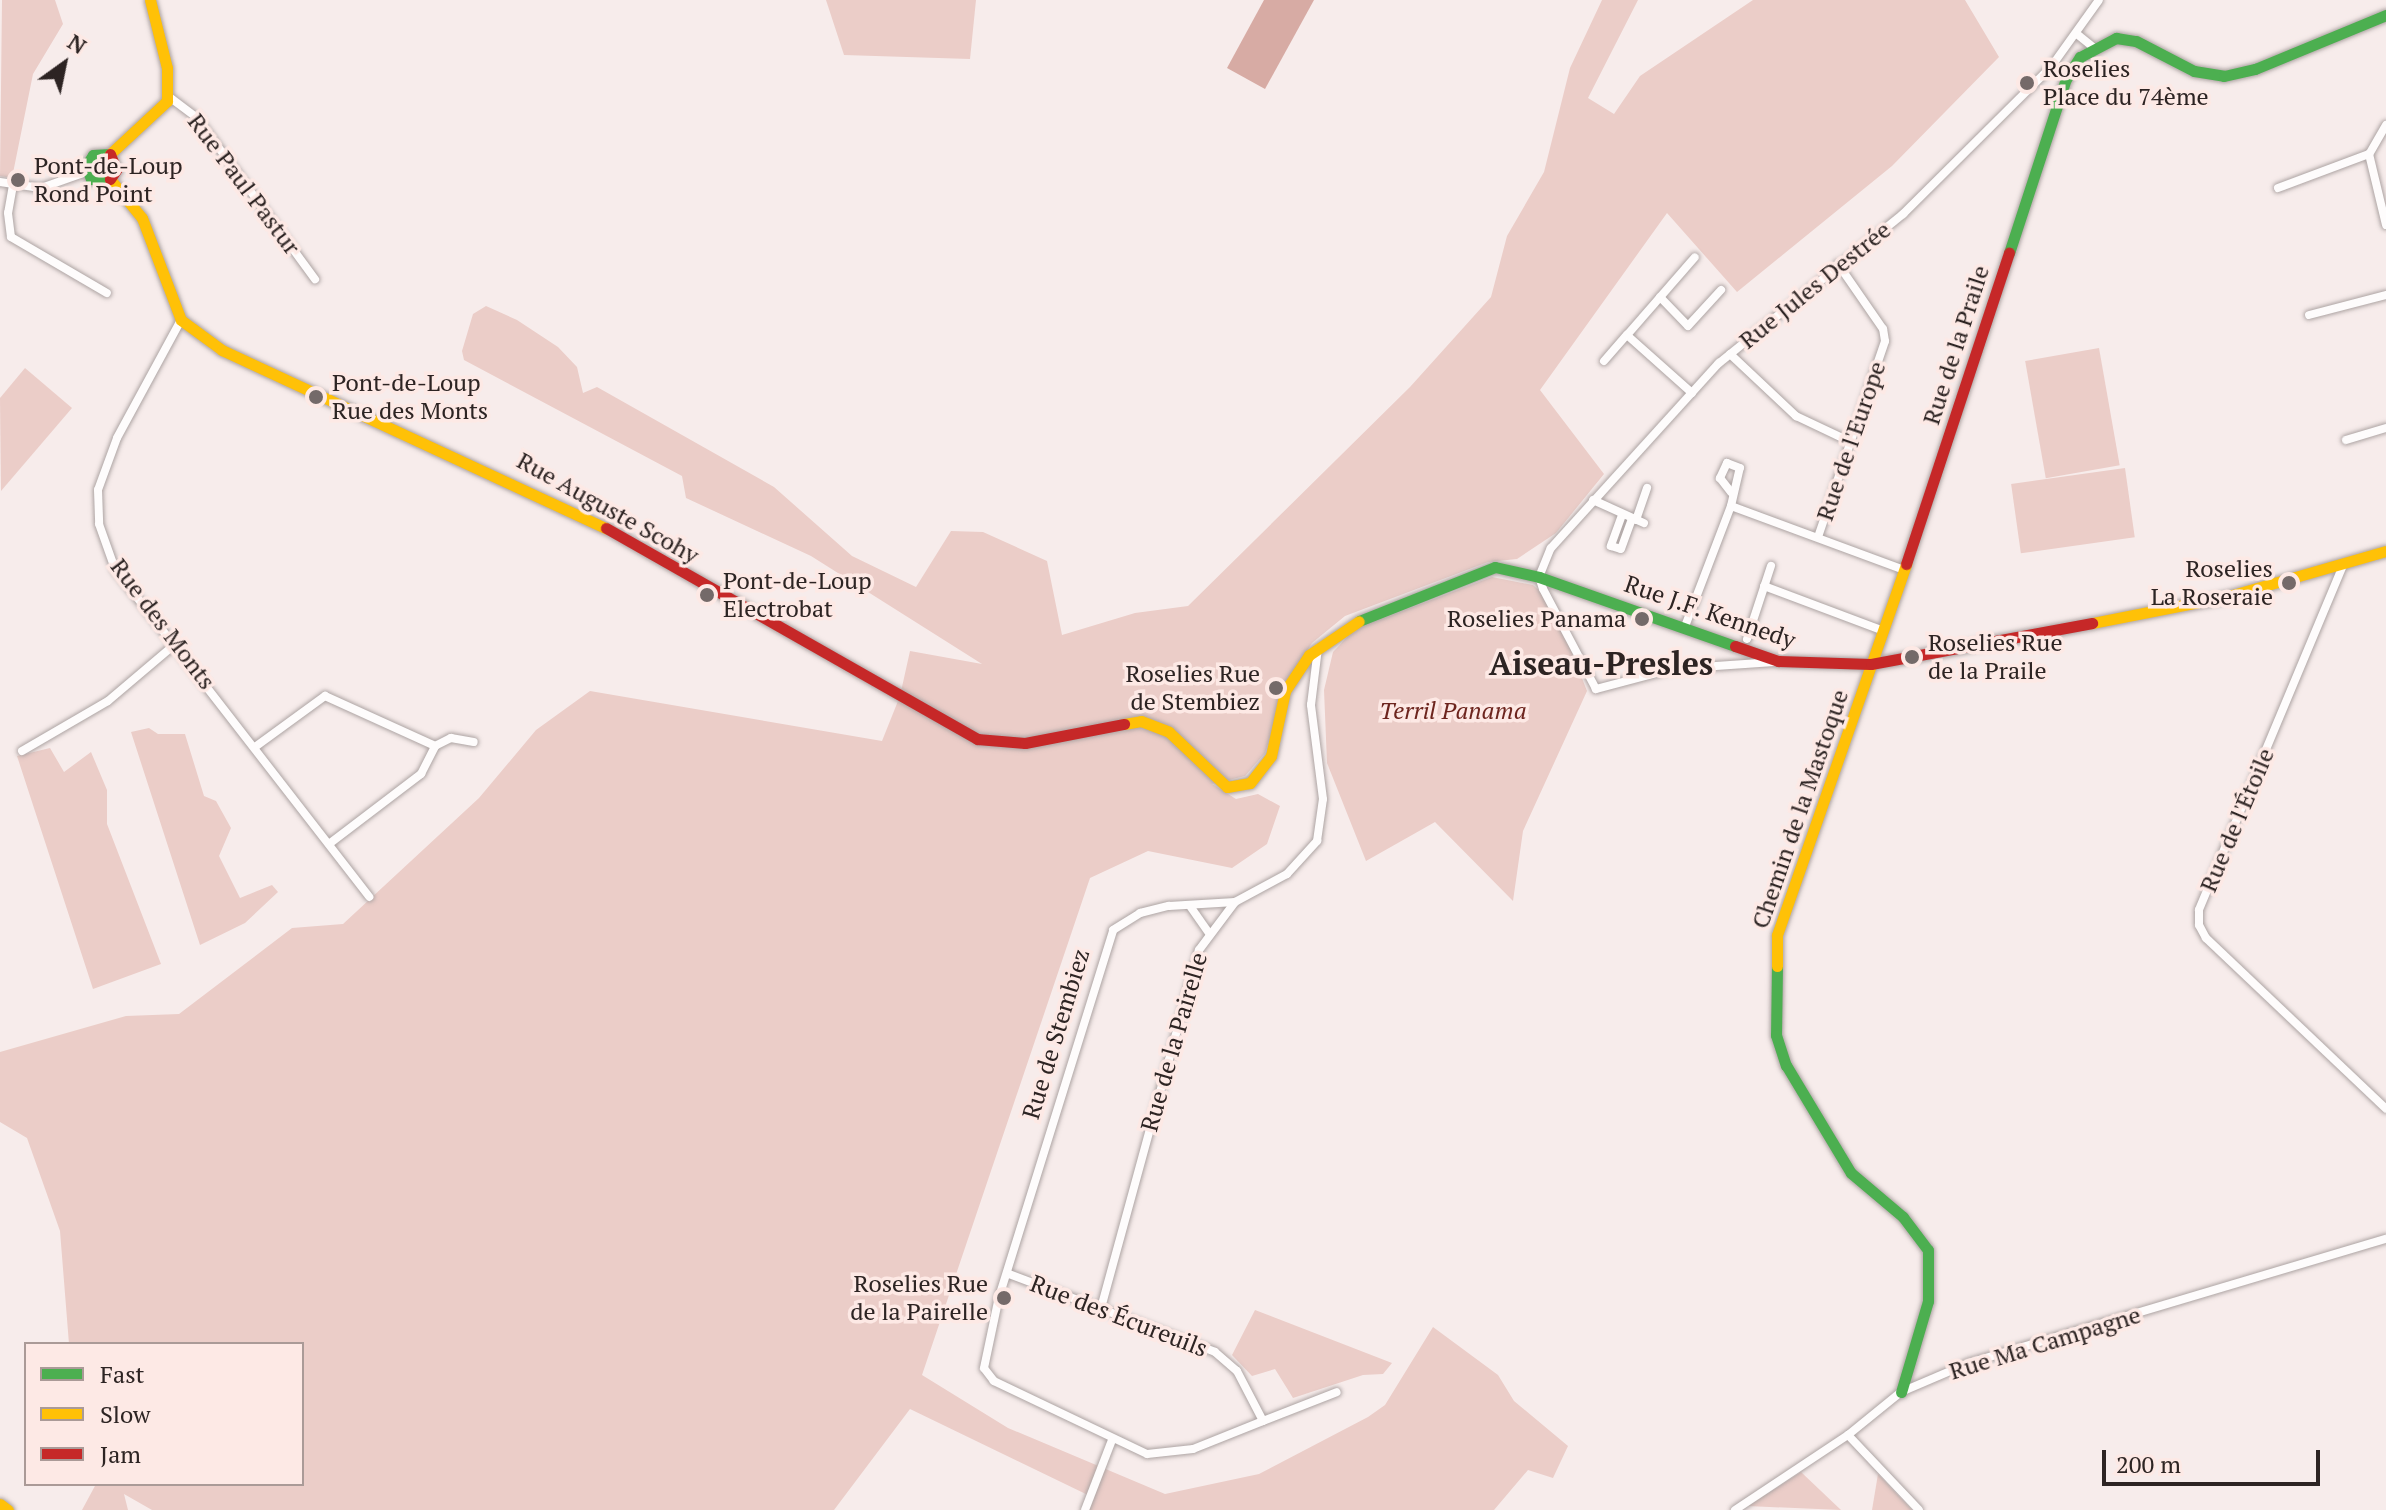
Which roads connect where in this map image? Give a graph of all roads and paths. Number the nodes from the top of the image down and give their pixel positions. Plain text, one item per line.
1 (150, 0) edge
2 (2099, 0) edge
3 (2386, 15) edge
4 (2078, 35) junction
5 (2093, 47) junction
6 (2051, 67) junction
7 (2066, 79) junction
8 (168, 96) junction
9 (2386, 125) edge
10 (110, 154) junction
11 (2369, 154) junction
12 (86, 172) junction
13 (110, 179) junction
14 (0, 182) edge
15 (13, 185) junction
16 (2278, 188) dead end
17 (2386, 225) edge
18 (1695, 257) dead end
19 (1838, 264) junction
20 (315, 279) dead end
21 (1721, 290) dead end
22 (107, 293) dead end
23 (2386, 295) edge
24 (1660, 297) junction
25 (2309, 315) dead end
26 (181, 320) junction
27 (1627, 335) junction
28 (1730, 354) junction
29 (1604, 361) dead end
30 (1692, 393) junction
31 (2386, 428) edge
32 (2346, 440) dead end
33 (1851, 442) junction
34 (1647, 488) dead end
35 (1731, 492) dead end
36 (1593, 500) junction
37 (1731, 506) junction
38 (1622, 515) junction
39 (1637, 521) junction
40 (1818, 537) junction
41 (2386, 551) edge
42 (2344, 563) junction
43 (1771, 566) dead end
44 (1904, 570) junction
45 (1539, 577) junction
46 (1764, 586) junction
47 (1684, 629) junction
48 (1884, 631) junction
49 (1747, 639) dead end
50 (174, 645) junction
51 (1318, 648) junction
52 (1778, 661) junction
53 (1871, 664) junction
54 (1292, 677) junction
55 (1312, 684) junction
56 (474, 742) dead end
57 (435, 746) junction
58 (255, 747) junction
59 (22, 751) dead end
60 (329, 844) junction
61 (369, 897) dead end
62 (1235, 902) junction
63 (1190, 906) junction
64 (1208, 932) junction
65 (2386, 1109) edge
66 (2386, 1239) edge
67 (1009, 1274) junction
68 (1101, 1308) junction
69 (1337, 1392) dead end
70 (1901, 1392) junction
71 (1263, 1421) junction
72 (1848, 1435) junction
73 (1112, 1440) junction
74 (0, 1504) edge
75 (8, 1510) edge
76 (1085, 1510) edge
77 (1735, 1510) edge
78 (1919, 1510) edge

1 - 8 street
2 - 4 street, Rue Jules Destrée
3 - 5 street
4 - 5 street
4 - 6 street, Rue Jules Destrée
5 - 7 street, Rue de la Praile
6 - 7 street
6 - 19 street, Rue Jules Destrée
7 - 44 street, Rue de la Praile
8 - 10 street
8 - 20 street, Rue Paul Pastur
9 - 11 street
10 - 12 street
10 - 13 street
11 - 16 street
11 - 17 street
12 - 13 street
12 - 15 street
13 - 26 street
14 - 15 street
15 - 22 street
18 - 24 street
19 - 28 street, Rue Jules Destrée
19 - 33 street, Rue de l'Europe
21 - 24 street
23 - 25 street
24 - 27 street
26 - 50 street, Rue des Monts
26 - 54 street, Rue Auguste Scohy
27 - 29 street
27 - 30 street
28 - 30 street, Rue Jules Destrée
28 - 33 street
30 - 36 street, Rue Jules Destrée
31 - 32 street
33 - 40 street, Rue de l'Europe
34 - 39 street
35 - 37 street
36 - 38 street
36 - 45 street, Rue Jules Destrée
37 - 40 street
37 - 47 street
38 - 39 street
38 - 39 street
40 - 44 street
41 - 42 street, Rue J.F. Kennedy
42 - 53 street, Rue J.F. Kennedy
42 - 65 street, Rue de l'Étoile
43 - 46 street
44 - 48 street, Rue de la Praile
45 - 47 street, Rue J.F. Kennedy
45 - 51 street
45 - 52 street
46 - 48 street
46 - 49 street
47 - 52 street, Rue J.F. Kennedy
48 - 53 street, Rue de la Praile
50 - 58 street, Rue des Monts
50 - 59 street
51 - 54 street, Rue Auguste Scohy
51 - 55 street
52 - 53 street, Rue J.F. Kennedy
53 - 70 street, Chemin de la Mastoque
54 - 55 street
55 - 62 street, Rue de la Pairelle
56 - 57 street
57 - 58 street
57 - 60 street
58 - 60 street, Rue des Monts
60 - 61 street, Rue des Monts
62 - 63 street, Rue de Stembiez
62 - 64 street, Rue de la Pairelle
63 - 64 street
63 - 67 street, Rue de Stembiez
64 - 68 street, Rue de la Pairelle
66 - 70 street, Rue Ma Campagne
67 - 68 street, Rue des Écureuils
67 - 73 street, Rue des Écureuils
68 - 71 street, Rue des Écureuils
69 - 71 street, Rue des Écureuils
70 - 72 street, Rue Ma Campagne
71 - 73 street, Rue des Écureuils
72 - 77 street, Rue Ma Campagne
72 - 78 street
73 - 76 street
74 - 75 street

